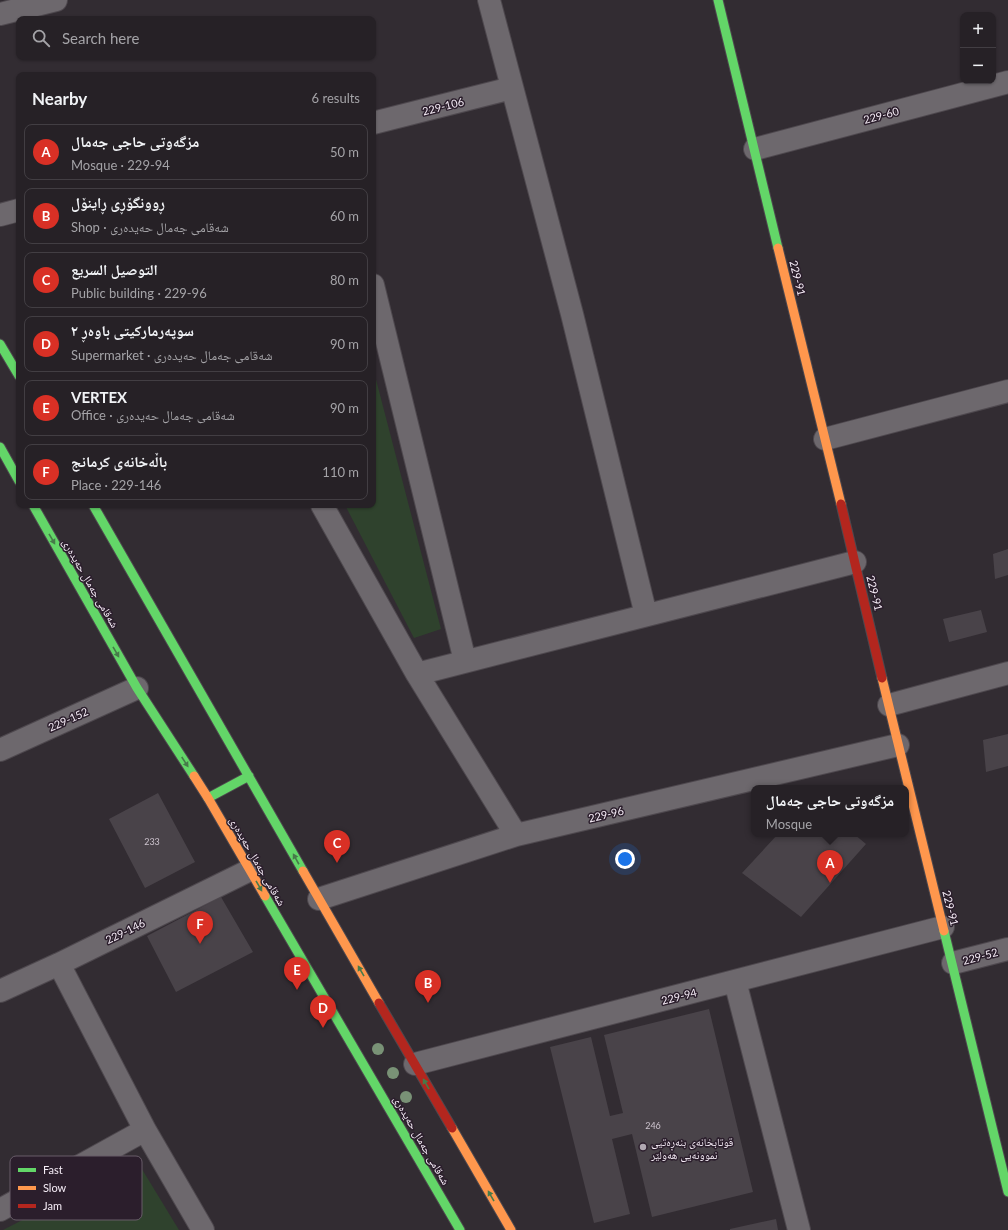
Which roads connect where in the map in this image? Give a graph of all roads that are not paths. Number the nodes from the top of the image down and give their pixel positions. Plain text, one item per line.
1 (56, 0) edge
2 (489, 0) edge
3 (718, 0) edge
4 (0, 14) edge
5 (1008, 82) edge
6 (512, 88) junction
7 (376, 122) edge
8 (754, 149) junction
9 (16, 211) edge
10 (0, 215) edge
11 (376, 312) edge
12 (0, 344) edge
13 (16, 371) edge
14 (1008, 391) edge
15 (825, 439) junction
16 (0, 447) edge
17 (16, 476) edge
18 (35, 508) edge
19 (96, 508) edge
20 (324, 508) edge
21 (855, 562) junction
22 (646, 615) junction
23 (465, 661) junction
24 (1008, 673) edge
25 (417, 674) junction
26 (137, 688) junction
27 (890, 705) junction
28 (898, 745) junction
29 (0, 750) edge
30 (249, 776) junction
31 (908, 785) edge
32 (909, 790) edge
33 (208, 798) junction
34 (516, 835) junction
35 (250, 870) junction
36 (319, 899) junction
37 (943, 928) junction
38 (1008, 949) edge
39 (952, 963) junction
40 (59, 964) junction
41 (735, 981) junction
42 (0, 991) edge
43 (415, 1064) junction
44 (145, 1130) junction
45 (98, 1156) edge
46 (1008, 1192) edge
47 (10, 1204) edge
48 (0, 1210) edge
49 (203, 1230) edge
50 (460, 1230) edge
51 (511, 1230) edge
52 (799, 1230) edge

1 - 4 street
2 - 6 street
3 - 8 main road, 229-91
5 - 8 street, 229-60
6 - 7 street, 229-106
6 - 22 street
8 - 15 main road, 229-91
9 - 10 street
11 - 23 street
12 - 13 main road
14 - 15 street
15 - 21 main road, 229-91
16 - 17 main road
18 -> 26 main road, شەقامی جەمال حەیدەری
19 - 30 main road
20 - 25 street
21 - 22 street
21 - 27 main road, 229-91
22 - 23 street
23 - 25 street
24 - 27 street
25 - 34 street
26 - 29 street, 229-152
26 -> 33 main road, شەقامی جەمال حەیدەری
27 - 28 main road, 229-91
28 - 31 main road, 229-91
28 - 34 street, 229-96
30 - 33 main road
36 -> 30 main road
32 - 37 main road, 229-91
33 - 35 main road, شەقامی جەمال حەیدەری
34 - 36 street, 229-96
35 - 40 street, 229-146
35 -> 50 main road, شەقامی جەمال حەیدەری
43 -> 36 main road
37 - 39 main road, 229-91
37 - 41 street, 229-94
38 - 39 street, 229-52
39 - 46 main road, 229-91
40 - 42 street, 229-146
40 - 44 street
41 - 43 street, 229-94
41 - 52 street
51 -> 43 main road
44 - 45 street
44 - 49 street
47 - 48 street

